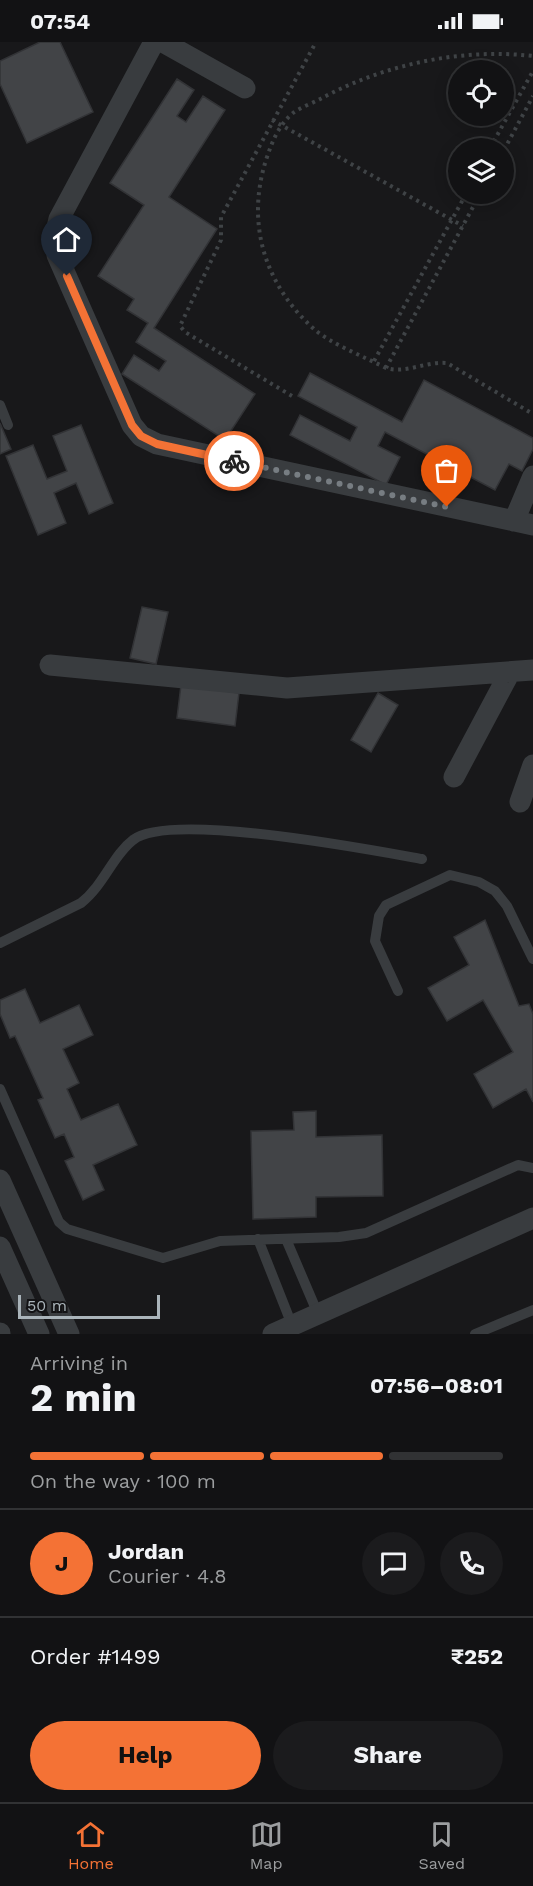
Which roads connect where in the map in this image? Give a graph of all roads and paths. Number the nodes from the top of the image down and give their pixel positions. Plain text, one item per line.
1 (154, 42) edge
2 (163, 42) edge
3 (316, 42) edge
4 (533, 56) edge
5 (533, 71) edge
6 (245, 88) dead end
7 (533, 96) edge
8 (272, 120) junction
9 (282, 127) junction
10 (496, 138) edge
11 (510, 138) edge
12 (460, 204) edge
13 (475, 204) edge
14 (451, 220) junction
15 (463, 226) junction
16 (374, 361) junction
17 (386, 368) junction
18 (292, 396) dead end
19 (0, 405) edge
20 (533, 414) edge
21 (8, 425) dead end
22 (533, 476) edge
23 (523, 523) edge
24 (50, 665) dead end
25 (533, 670) edge
26 (510, 672) junction
27 (533, 765) edge
28 (454, 777) dead end
29 (520, 802) dead end
30 (422, 859) dead end
31 (0, 943) edge
32 (533, 959) edge
33 (398, 991) dead end
34 (0, 1089) edge
35 (533, 1168) edge
36 (0, 1180) edge
37 (533, 1218) edge
38 (258, 1239) junction
39 (286, 1239) junction
40 (0, 1247) edge
41 (533, 1310) edge
42 (318, 1314) junction
43 (282, 1330) edge
44 (39, 1334) edge
45 (69, 1334) edge
46 (475, 1334) edge

1 - 23 street
2 - 6 street
3 - 8 path
4 - 9 path
5 - 10 path
7 - 11 path
8 - 9 path
8 - 18 path
9 - 14 path
9 - 16 path
12 - 14 path
13 - 15 path
14 - 15 path
14 - 16 path
15 - 17 path
16 - 17 path
17 - 20 path
19 - 21 lane
22 - 23 street
24 - 26 street
25 - 26 street
26 - 28 street
27 - 29 street
30 - 31 lane
32 - 33 lane
34 - 38 lane
35 - 39 lane
36 - 45 street
37 - 42 street
38 - 39 lane
38 - 43 lane
39 - 42 lane
40 - 44 street
41 - 46 lane
42 - 43 street

